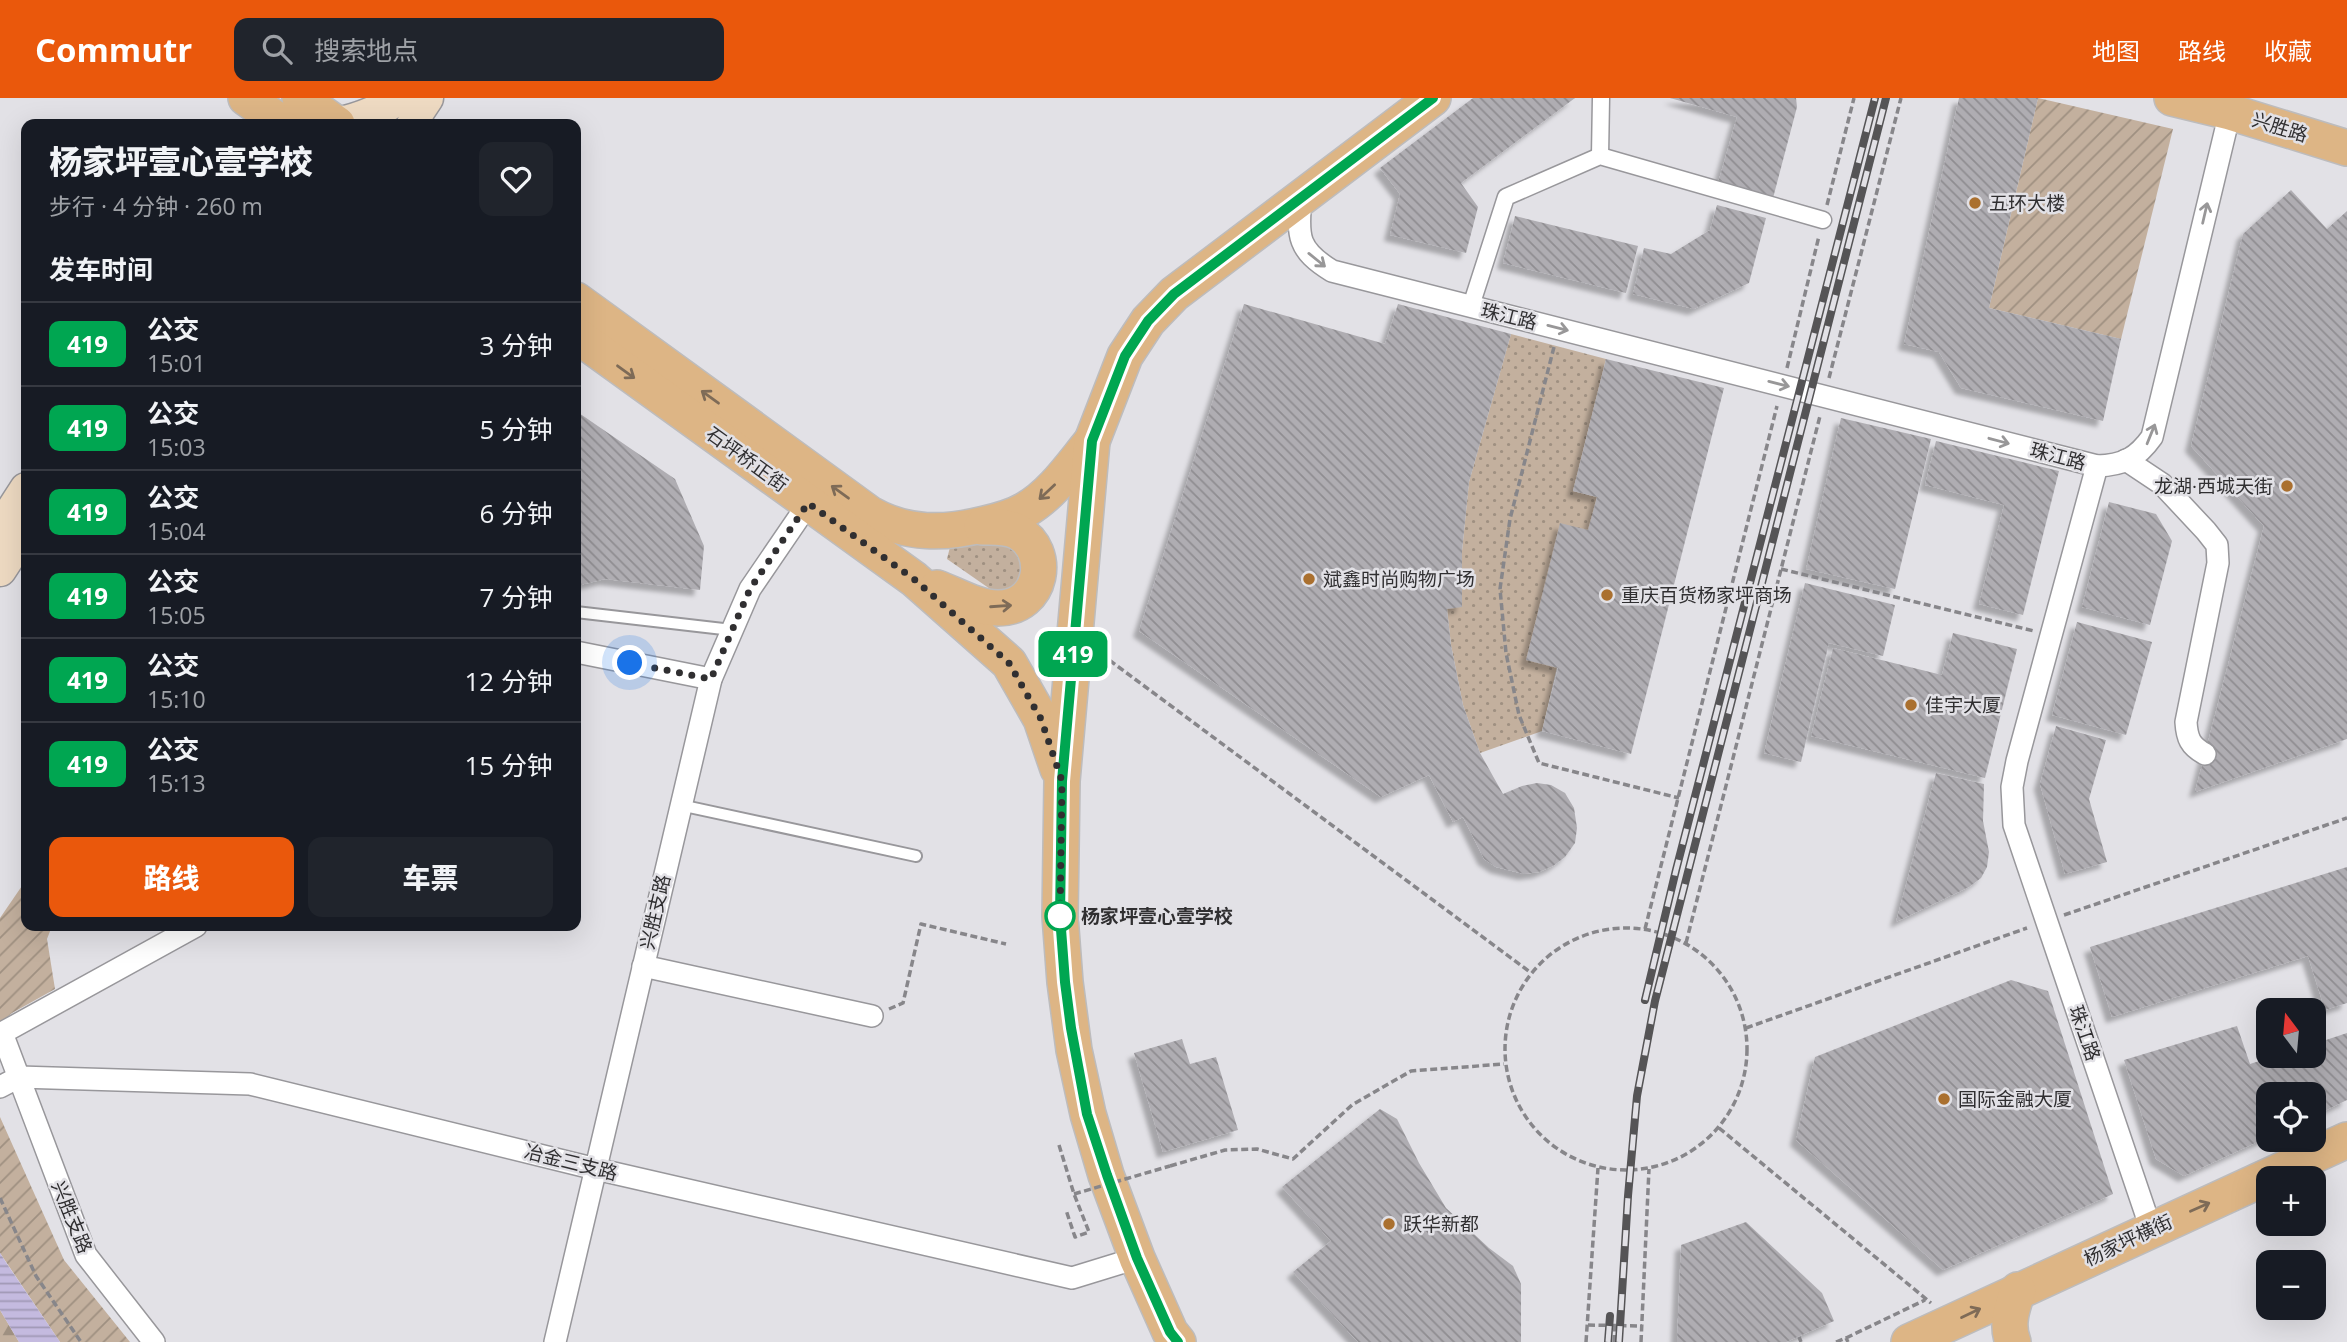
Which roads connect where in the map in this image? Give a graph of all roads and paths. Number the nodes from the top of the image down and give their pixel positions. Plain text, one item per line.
1 (240, 98) edge
2 (246, 98) edge
3 (289, 98) edge
4 (300, 98) edge
5 (1433, 98) edge
6 (1601, 98) edge
7 (1854, 98) edge
8 (1901, 98) edge
9 (2172, 98) edge
10 (410, 109) edge
11 (2230, 112) junction
12 (250, 119) edge
13 (276, 119) edge
14 (295, 119) edge
15 (330, 119) edge
16 (354, 119) edge
17 (390, 119) edge
18 (2347, 148) edge
19 (1600, 156) junction
20 (1301, 199) junction
21 (1823, 220) junction
22 (581, 304) edge
23 (1471, 306) junction
24 (1559, 328) junction
25 (581, 339) edge
26 (1782, 385) junction
27 (1825, 396) junction
28 (1092, 441) junction
29 (2126, 460) junction
30 (2097, 466) junction
31 (21, 497) edge
32 (808, 503) junction
33 (971, 527) junction
34 (0, 529) edge
35 (21, 538) edge
36 (1781, 569) junction
37 (0, 570) edge
38 (914, 579) junction
39 (581, 613) edge
40 (732, 630) junction
41 (1074, 633) junction
42 (2053, 636) junction
43 (581, 653) edge
44 (711, 679) junction
45 (2205, 754) dead end
46 (1062, 781) junction
47 (1678, 798) junction
48 (680, 805) junction
49 (916, 856) dead end
50 (1645, 929) junction
51 (186, 931) edge
52 (1686, 943) junction
53 (1006, 944) dead end
54 (643, 965) junction
55 (1531, 973) junction
56 (903, 1003) dead end
57 (872, 1016) dead end
58 (1, 1032) edge
59 (1504, 1064) junction
60 (9, 1082) edge
61 (1719, 1128) junction
62 (2347, 1140) edge
63 (1059, 1144) dead end
64 (596, 1168) junction
65 (1598, 1168) junction
66 (1649, 1169) junction
67 (1074, 1194) junction
68 (0, 1198) edge
69 (1066, 1210) dead end
70 (2151, 1229) junction
71 (1137, 1258) junction
72 (2018, 1290) junction
73 (1926, 1300) junction
74 (1954, 1321) junction
75 (1587, 1325) junction
76 (1615, 1325) junction
77 (1642, 1326) junction
78 (1799, 1337) dead end
79 (1847, 1340) edge
80 (81, 1342) edge
81 (154, 1342) edge
82 (555, 1342) edge
83 (1178, 1342) edge
84 (1586, 1342) edge
85 (1614, 1342) edge
86 (1641, 1342) edge
87 (1801, 1342) edge
88 (1836, 1342) edge
89 (1909, 1342) edge
90 (2013, 1342) edge

1 - 12 main road
2 - 13 main road
3 - 14 main road
4 - 15 main road
5 - 20 main road
6 - 19 street
7 - 21 path
8 - 27 path
9 - 11 main road, 兴胜路
10 - 16 main road
10 - 17 main road
11 - 18 main road, 兴胜路
29 -> 11 street
19 - 21 street
19 - 23 street
20 -> 23 street, 珠江路
20 - 28 main road
21 - 26 path
33 -> 22 main road, 石坪桥正街
23 -> 24 street, 珠江路
24 -> 26 street, 珠江路
24 - 47 path
25 -> 32 main road, 石坪桥正街
26 - 27 street, 珠江路
26 - 47 path
27 -> 30 street, 珠江路
27 - 36 path
28 -> 33 main road, 石坪桥正街
28 - 41 main road
29 - 30 street
29 - 45 street
30 - 42 street, 珠江路
31 - 34 main road
32 - 38 main road, 石坪桥正街
32 - 40 street, 兴胜支路
38 -> 33 main road
35 - 37 main road
36 - 42 path
36 - 52 path
38 - 46 main road, 石坪桥正街
39 - 40 lane
40 - 44 street, 兴胜支路
41 - 46 main road
41 - 55 path
42 - 70 street, 珠江路
43 - 44 street
44 - 48 street, 兴胜支路
46 - 71 main road
47 - 50 path
48 - 49 lane
48 - 54 street, 兴胜支路
50 - 52 path
50 - 55 path
51 - 58 street
52 - 61 path
53 - 56 path
54 - 57 street
54 - 64 street, 兴胜支路
55 - 59 path
58 - 60 street, 兴胜支路
59 - 65 path
59 - 67 path, bridge
60 - 64 street, 冶金三支路
60 - 81 street, 兴胜支路
61 - 66 path
61 - 73 path
70 -> 62 main road, 杨家坪横街
63 - 67 path
64 - 71 street, 冶金三支路
64 - 82 street, 兴胜支路
65 - 66 path
65 - 75 path
66 - 77 path
67 - 69 path
68 - 80 path
70 - 72 main road, 杨家坪横街
71 - 83 main road
74 -> 72 main road, 杨家坪横街
72 - 90 main road
73 - 74 path
73 - 79 path
74 - 89 main road, 杨家坪横街
75 - 76 path
75 - 84 path
76 - 77 path
76 - 85 path
77 - 86 path
78 - 87 path
79 - 88 path, bridge

